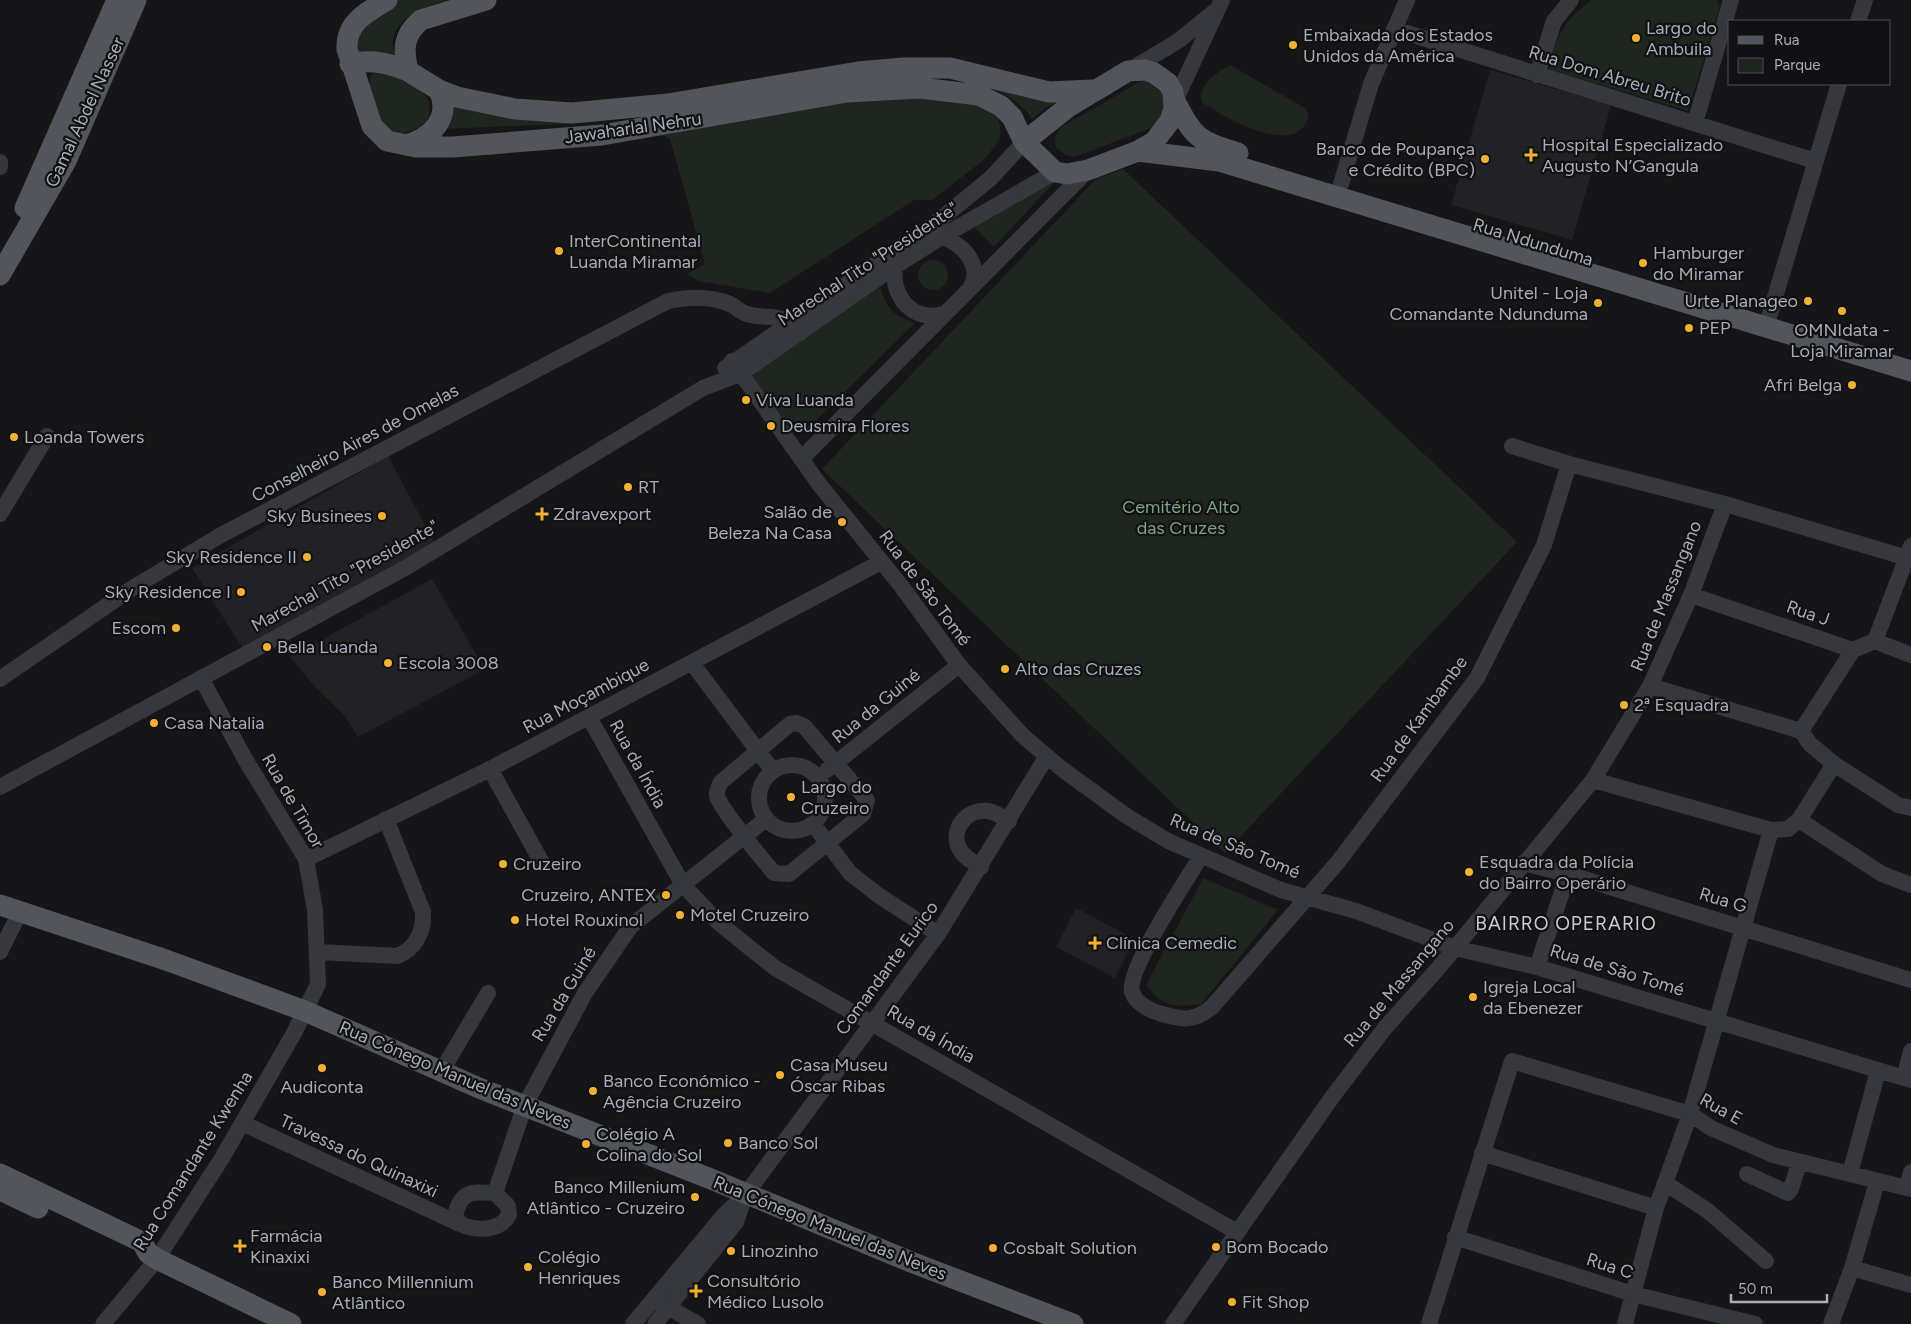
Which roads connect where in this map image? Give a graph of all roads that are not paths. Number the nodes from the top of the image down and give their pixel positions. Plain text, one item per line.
1 (117, 0) edge
2 (136, 0) edge
3 (388, 0) edge
4 (486, 0) edge
5 (1407, 0) edge
6 (1571, 0) edge
7 (1731, 0) edge
8 (1865, 0) edge
9 (1219, 5) edge
10 (1858, 20) edge
11 (1394, 29) junction
12 (350, 64) junction
13 (1128, 70) junction
14 (408, 71) junction
15 (1537, 75) junction
16 (1839, 85) edge
17 (1094, 89) junction
18 (438, 90) junction
19 (1175, 101) junction
20 (1695, 123) junction
21 (1024, 142) junction
22 (403, 146) junction
23 (1138, 151) junction
24 (0, 162) edge
25 (1815, 162) junction
26 (0, 167) edge
27 (1088, 170) junction
28 (1055, 172) junction
29 (1341, 184) junction
30 (920, 233) junction
31 (942, 236) junction
32 (0, 246) edge
33 (898, 249) junction
34 (894, 267) junction
35 (0, 275) edge
36 (968, 292) junction
37 (946, 313) junction
38 (746, 314) junction
39 (1769, 317) junction
40 (795, 327) junction
41 (763, 349) junction
42 (1911, 359) edge
43 (736, 367) junction
44 (1911, 371) edge
45 (47, 436) dead end
46 (1512, 446) dead end
47 (801, 459) junction
48 (1569, 464) junction
49 (1725, 504) junction
50 (0, 514) edge
51 (1910, 554) edge
52 (881, 562) junction
53 (1691, 594) junction
54 (1875, 641) junction
55 (1853, 650) junction
56 (1911, 656) edge
57 (692, 663) junction
58 (959, 665) junction
59 (201, 678) junction
60 (0, 679) edge
61 (1650, 686) junction
62 (589, 717) junction
63 (1801, 731) junction
64 (758, 751) junction
65 (1047, 756) junction
66 (835, 763) junction
67 (1834, 764) junction
68 (490, 769) junction
69 (773, 771) junction
70 (818, 777) junction
71 (1594, 780) junction
72 (0, 787) edge
73 (1911, 808) edge
74 (766, 819) junction
75 (386, 820) junction
76 (1799, 820) junction
77 (1009, 821) junction
78 (813, 824) junction
79 (1771, 830) junction
80 (744, 836) junction
81 (828, 843) junction
82 (1201, 856) junction
83 (306, 859) junction
84 (542, 862) dead end
85 (1523, 864) junction
86 (981, 867) junction
87 (1568, 874) junction
88 (683, 885) junction
89 (1911, 885) edge
90 (1306, 897) junction
91 (10, 908) edge
92 (1744, 928) junction
93 (938, 934) junction
94 (1455, 948) junction
95 (0, 952) edge
96 (318, 952) junction
97 (1536, 967) junction
98 (1911, 980) edge
99 (488, 993) dead end
100 (305, 1011) junction
101 (1717, 1021) junction
102 (872, 1023) junction
103 (1911, 1051) edge
104 (1878, 1071) junction
105 (441, 1072) junction
106 (1908, 1079) edge
107 (525, 1105) junction
108 (1690, 1114) junction
109 (242, 1123) junction
110 (1482, 1153) junction
111 (1799, 1163) junction
112 (1850, 1173) junction
113 (0, 1174) edge
114 (1747, 1174) dead end
115 (1877, 1182) junction
116 (1665, 1183) junction
117 (1910, 1183) edge
118 (0, 1190) edge
119 (495, 1193) junction
120 (746, 1194) junction
121 (1656, 1208) junction
122 (460, 1224) junction
123 (1237, 1232) junction
124 (1455, 1237) junction
125 (152, 1256) junction
126 (1766, 1261) dead end
127 (1852, 1268) junction
128 (1911, 1285) edge
129 (1633, 1294) junction
130 (654, 1300) junction
131 (668, 1308) junction
132 (103, 1324) edge
133 (291, 1324) edge
134 (633, 1324) edge
135 (655, 1324) edge
136 (698, 1324) edge
137 (1073, 1324) edge
138 (1173, 1324) edge
139 (1429, 1324) edge
140 (1625, 1324) edge
141 (1755, 1324) edge
142 (1831, 1324) edge

1 - 32 main road, Gamal Abdel Nasser
2 - 35 main road, Gamal Abdel Nasser
3 - 12 main road, Jawaharlal Nehru
4 - 14 main road
5 - 11 street
6 - 15 street
7 - 20 street
8 - 10 street
9 - 13 street
9 - 19 street
11 - 15 street, Rua Dom Abreu Brito
11 - 29 street
12 - 14 main road, Jawaharlal Nehru
12 - 22 main road, Jawaharlal Nehru
13 - 17 main road
13 - 19 main road, Rua Ndunduma
14 - 18 main road, Jawaharlal Nehru
15 - 20 street, Rua Dom Abreu Brito
16 - 25 street
17 - 18 main road, Jawaharlal Nehru
17 - 21 main road
18 - 22 main road
19 - 23 main road
19 - 29 main road, Rua Ndunduma
20 - 25 street, Rua Dom Abreu Brito
21 - 22 main road, Jawaharlal Nehru
21 - 28 main road
21 - 30 street, Marechal Tito "Presidente"
23 - 27 main road
23 - 44 main road, Rua Ndunduma
24 - 26 street
25 - 39 street
27 - 28 main road
27 - 36 street
28 - 31 street, Marechal Tito "Presidente"
29 - 39 main road, Rua Ndunduma
30 - 31 street
30 - 33 street, Marechal Tito "Presidente"
31 - 34 street, Marechal Tito "Presidente"
31 - 36 street
33 - 34 street
33 - 40 street, Marechal Tito "Presidente"
34 - 37 street
34 - 40 street, Marechal Tito "Presidente"
36 - 37 street
37 - 47 street
38 - 40 street
38 - 41 street
38 - 60 street, Conselheiro Aires de Omelas
39 - 42 main road, Rua Ndunduma
40 - 41 street, Marechal Tito "Presidente"
41 - 43 street, Marechal Tito "Presidente"
43 - 47 street, Rua de São Tomé
43 - 59 street, Marechal Tito "Presidente"
45 - 50 street
46 - 48 street
47 - 52 street, Rua de São Tomé
48 - 49 street
48 - 90 street, Rua de Kambambe
49 - 51 street
49 - 53 street, Rua de Massangano
51 - 54 street
52 - 57 street, Rua Moçambique
52 - 58 street, Rua de São Tomé
53 - 55 street, Rua J
53 - 61 street, Rua de Massangano
54 - 55 street
54 - 56 street
55 - 63 street
57 - 62 street, Rua Moçambique
57 - 64 street
58 - 65 street, Rua de São Tomé
58 - 66 street, Rua da Guiné
59 - 72 street, Marechal Tito "Presidente"
59 - 83 street, Rua de Timor
61 - 63 street
61 - 71 street, Rua de Massangano
62 - 68 street, Rua Moçambique
62 - 88 street, Rua da Índia
63 - 67 street
64 - 66 street
64 - 69 street
64 - 80 street
65 - 77 street, Comandante Eurico
65 - 82 street, Rua de São Tomé
66 - 70 street, Rua da Guiné
66 - 81 street
67 - 73 street
67 - 76 street
68 - 75 street, Rua Moçambique
68 - 84 street
69 - 70 street
69 - 74 street
70 - 78 street
71 - 79 street
71 - 85 street, Rua de Massangano
74 - 78 street
74 - 80 street, Rua da Guiné
75 - 83 street, Rua Moçambique
75 - 96 street
76 - 79 street
76 - 89 street
77 - 86 street, Comandante Eurico
77 - 86 street
78 - 81 street
79 - 92 street
80 - 81 street
80 - 88 street, Rua da Guiné
81 - 93 street
82 - 90 street, Rua de São Tomé
82 - 90 street, Rua de Kambambe
83 - 96 street, Rua de Timor
85 - 87 street, Rua G
85 - 94 street, Rua de Massangano
86 - 93 street, Comandante Eurico
87 - 92 street, Rua G
87 - 97 street
88 - 102 street, Rua da Índia
88 - 107 street, Rua da Guiné
90 - 94 street, Rua de São Tomé
91 - 95 street
91 - 100 main road, Rua Cónego Manuel das Neves
92 - 98 street, Rua G
92 - 101 street
93 - 102 street, Comandante Eurico
94 - 97 street, Rua de São Tomé
94 - 123 street, Rua de Massangano
96 - 100 street, Rua de Timor
97 - 101 street, Rua de São Tomé
99 - 105 street
100 - 105 main road, Rua Cónego Manuel das Neves
100 - 109 street, Rua Comandante Kwenha
101 - 104 street, Rua de São Tomé
101 - 108 street
102 - 120 street, Comandante Eurico
102 - 123 street, Rua da Índia
103 - 106 street
104 - 106 street, Rua de São Tomé
104 - 112 street
105 - 107 main road, Rua Cónego Manuel das Neves
107 - 119 street, Rua da Guiné
107 - 120 main road, Rua Cónego Manuel das Neves
108 - 110 street, Rua E
108 - 111 street, Rua E
108 - 116 street
109 - 122 street, Travessa do Quinaxixi
109 - 125 street, Rua Comandante Kwenha
110 - 121 street
110 - 124 street
111 - 112 street, Rua E
111 - 114 street
112 - 115 street, Rua E
113 - 125 main road
115 - 117 street, Rua E
115 - 127 street
116 - 121 street
116 - 126 street
118 - 125 main road
119 - 122 street
119 - 122 street
120 - 130 street, Comandante Eurico
120 - 131 street, Comandante Eurico
120 - 137 main road, Rua Cónego Manuel das Neves
121 - 129 street
123 - 138 street, Rua de Massangano
124 - 129 street, Rua C
124 - 139 street
125 - 132 street, Rua Comandante Kwenha
125 - 133 main road
127 - 128 street
127 - 142 street
129 - 140 street
129 - 141 street, Rua C
130 - 131 street
130 - 134 street, Comandante Eurico
131 - 135 street, Comandante Eurico
131 - 136 street

